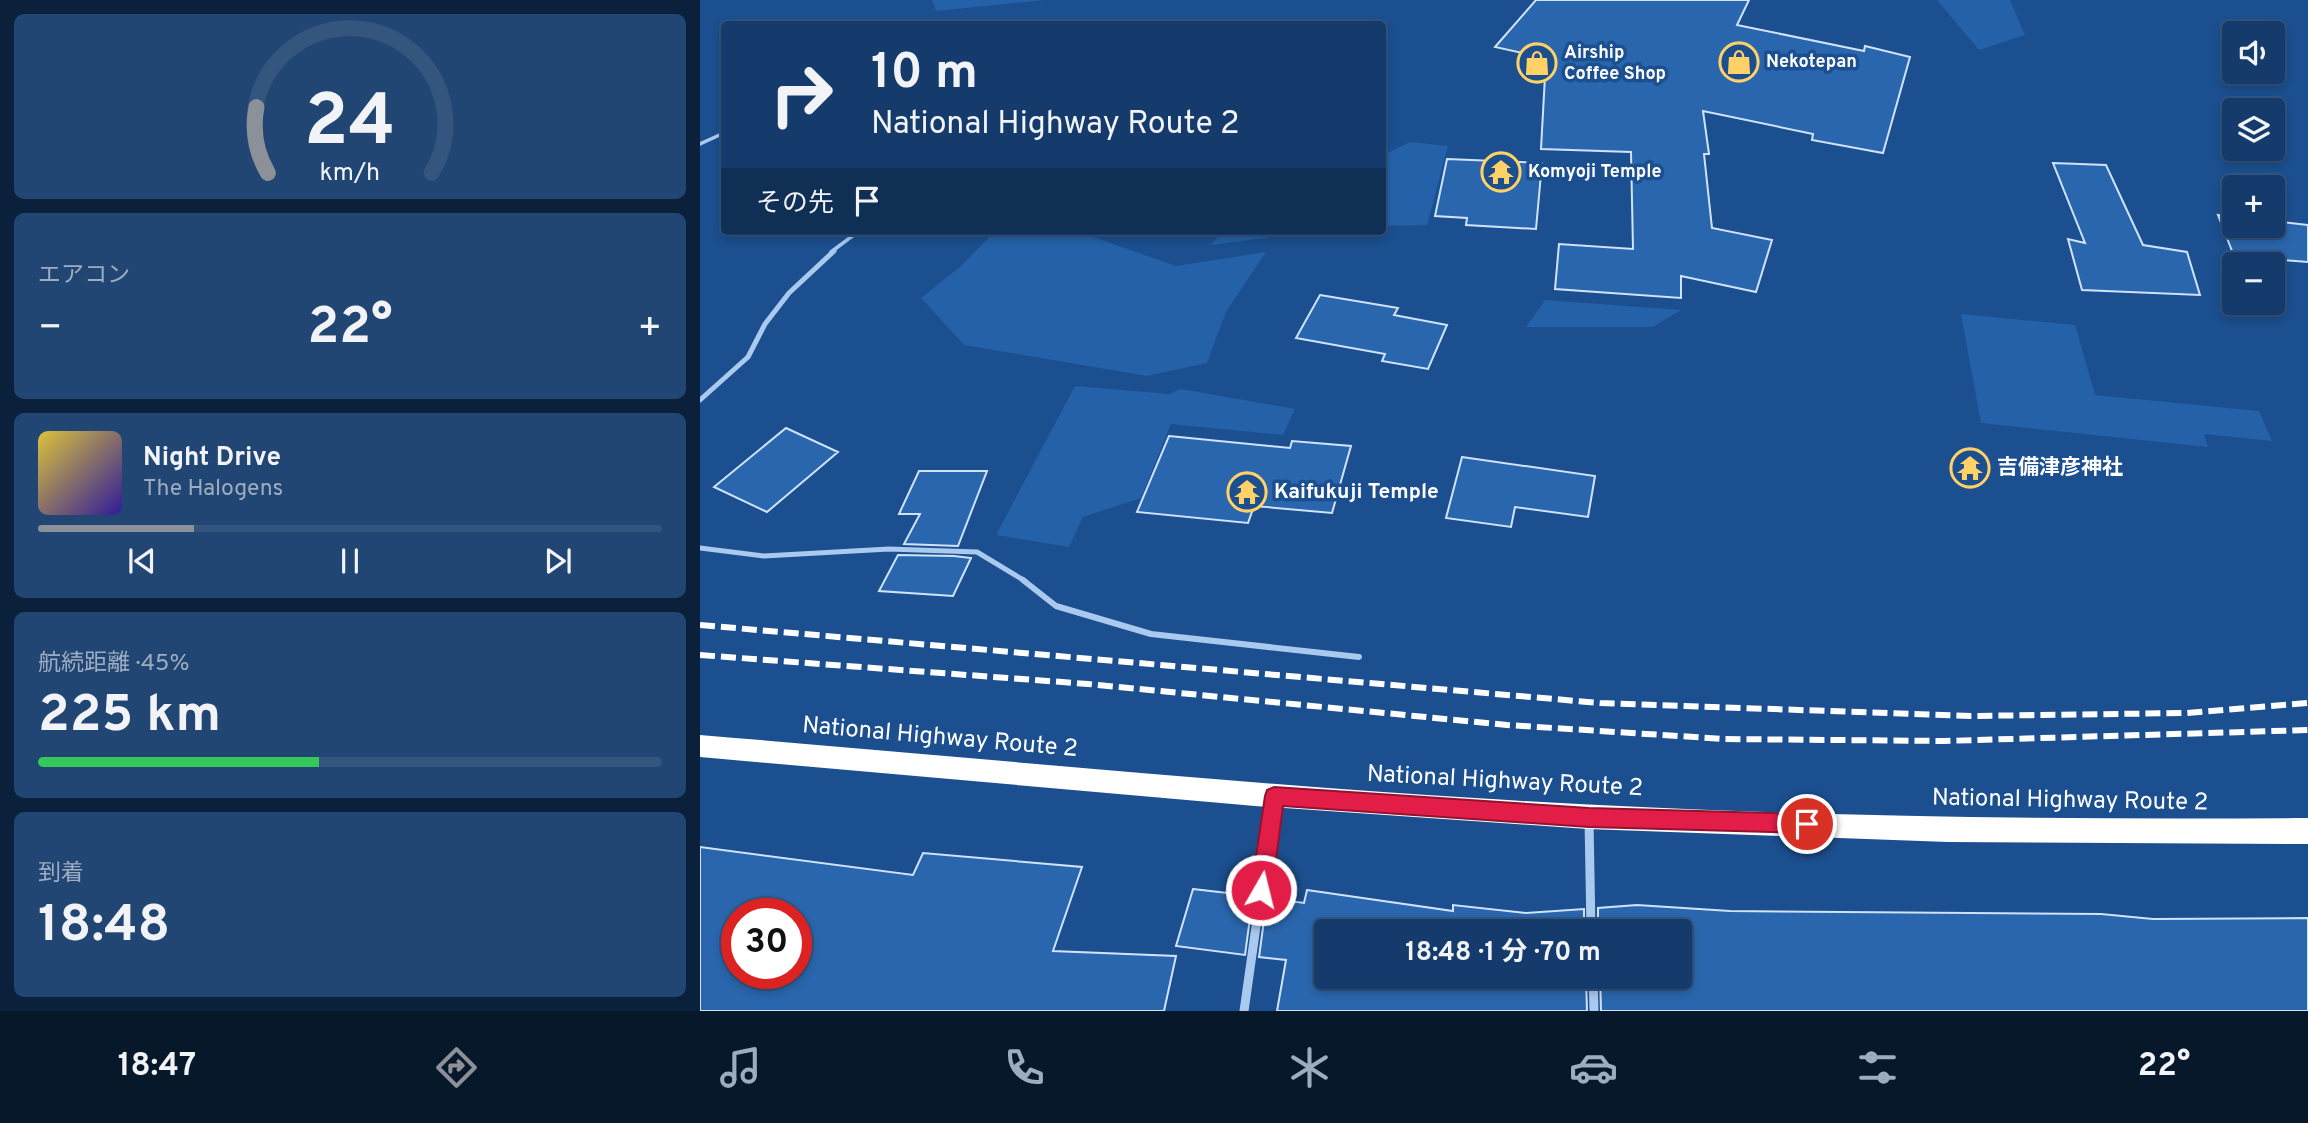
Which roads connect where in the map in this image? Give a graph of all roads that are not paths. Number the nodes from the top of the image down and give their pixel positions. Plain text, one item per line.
1 (721, 134) edge
2 (700, 144) edge
3 (854, 235) edge
4 (700, 400) edge
5 (700, 548) edge
6 (1359, 657) dead end
7 (700, 746) edge
8 (1274, 796) junction
9 (1589, 817) junction
10 (2308, 831) edge
11 (1591, 919) edge
12 (1593, 989) edge
13 (1244, 1011) edge
14 (1594, 1011) edge

1 - 2 lane
3 - 4 lane
5 - 6 lane
7 - 8 highway, National Highway Route 2
8 - 9 highway, National Highway Route 2
8 - 13 street
9 - 10 highway, National Highway Route 2
9 - 11 street
12 - 14 street

